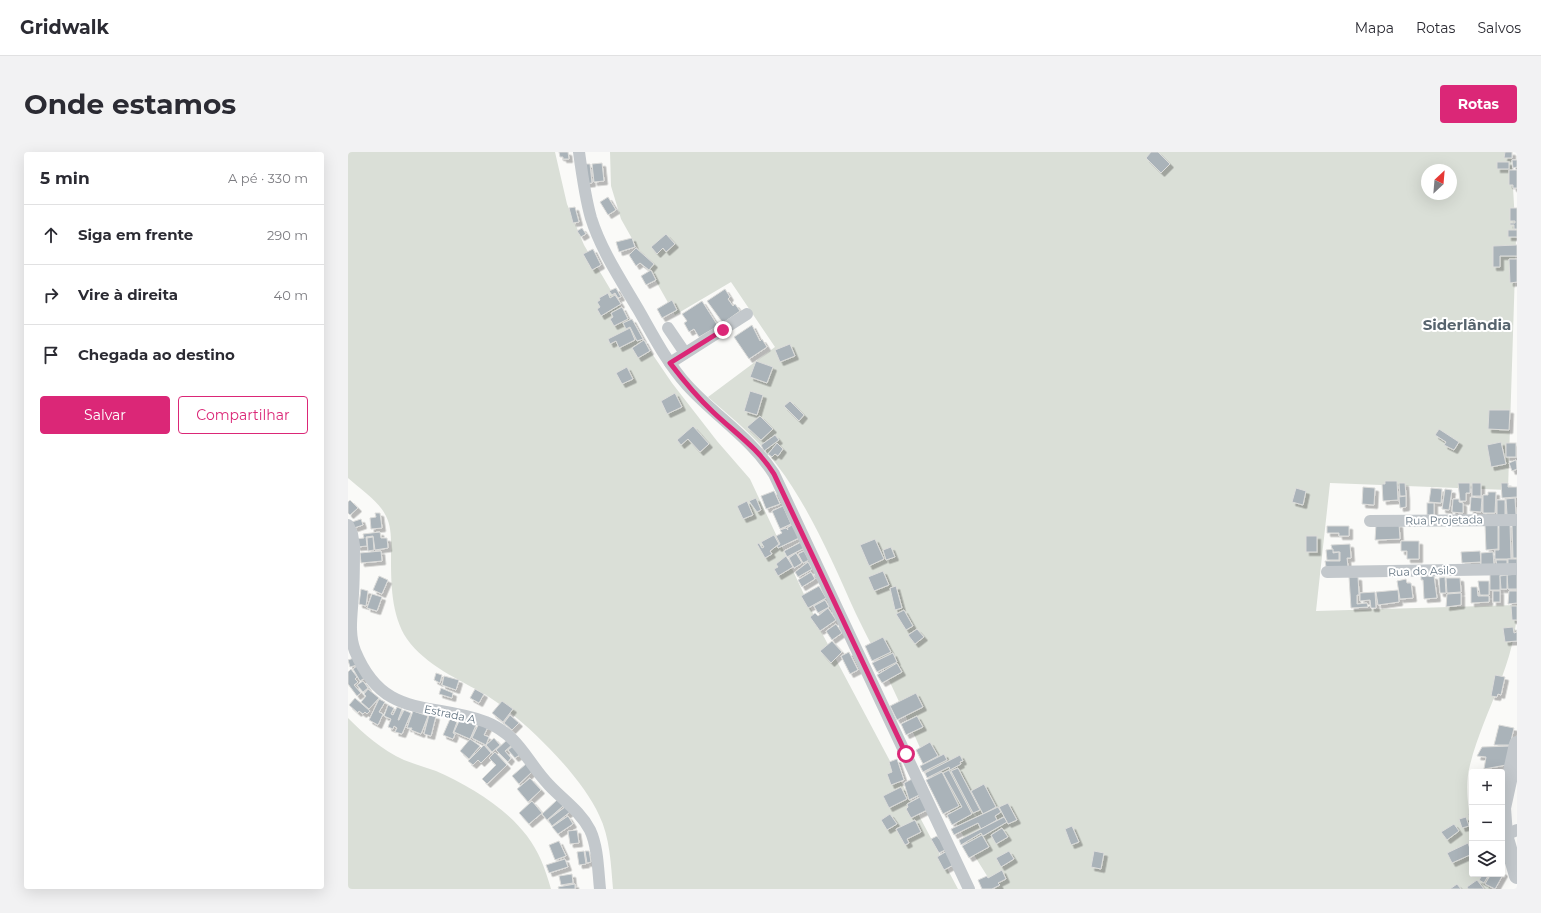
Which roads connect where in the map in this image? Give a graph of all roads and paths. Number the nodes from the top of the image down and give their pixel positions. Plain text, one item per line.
1 (579, 152) edge
2 (748, 314) dead end
3 (668, 328) dead end
4 (685, 354) junction
5 (670, 363) junction
6 (1517, 520) edge
7 (1370, 521) dead end
8 (348, 525) edge
9 (1517, 569) edge
10 (1327, 572) dead end
11 (1517, 744) edge
12 (1511, 832) edge
13 (1517, 876) edge
14 (600, 889) edge
15 (969, 889) edge

1 - 5 street
2 - 4 street
3 - 4 street
4 - 5 street
5 - 15 street
6 - 7 street, Rua Projetada
8 - 14 street, Estrada A
9 - 10 street, Rua do Asilo
11 - 12 street
12 - 13 street

